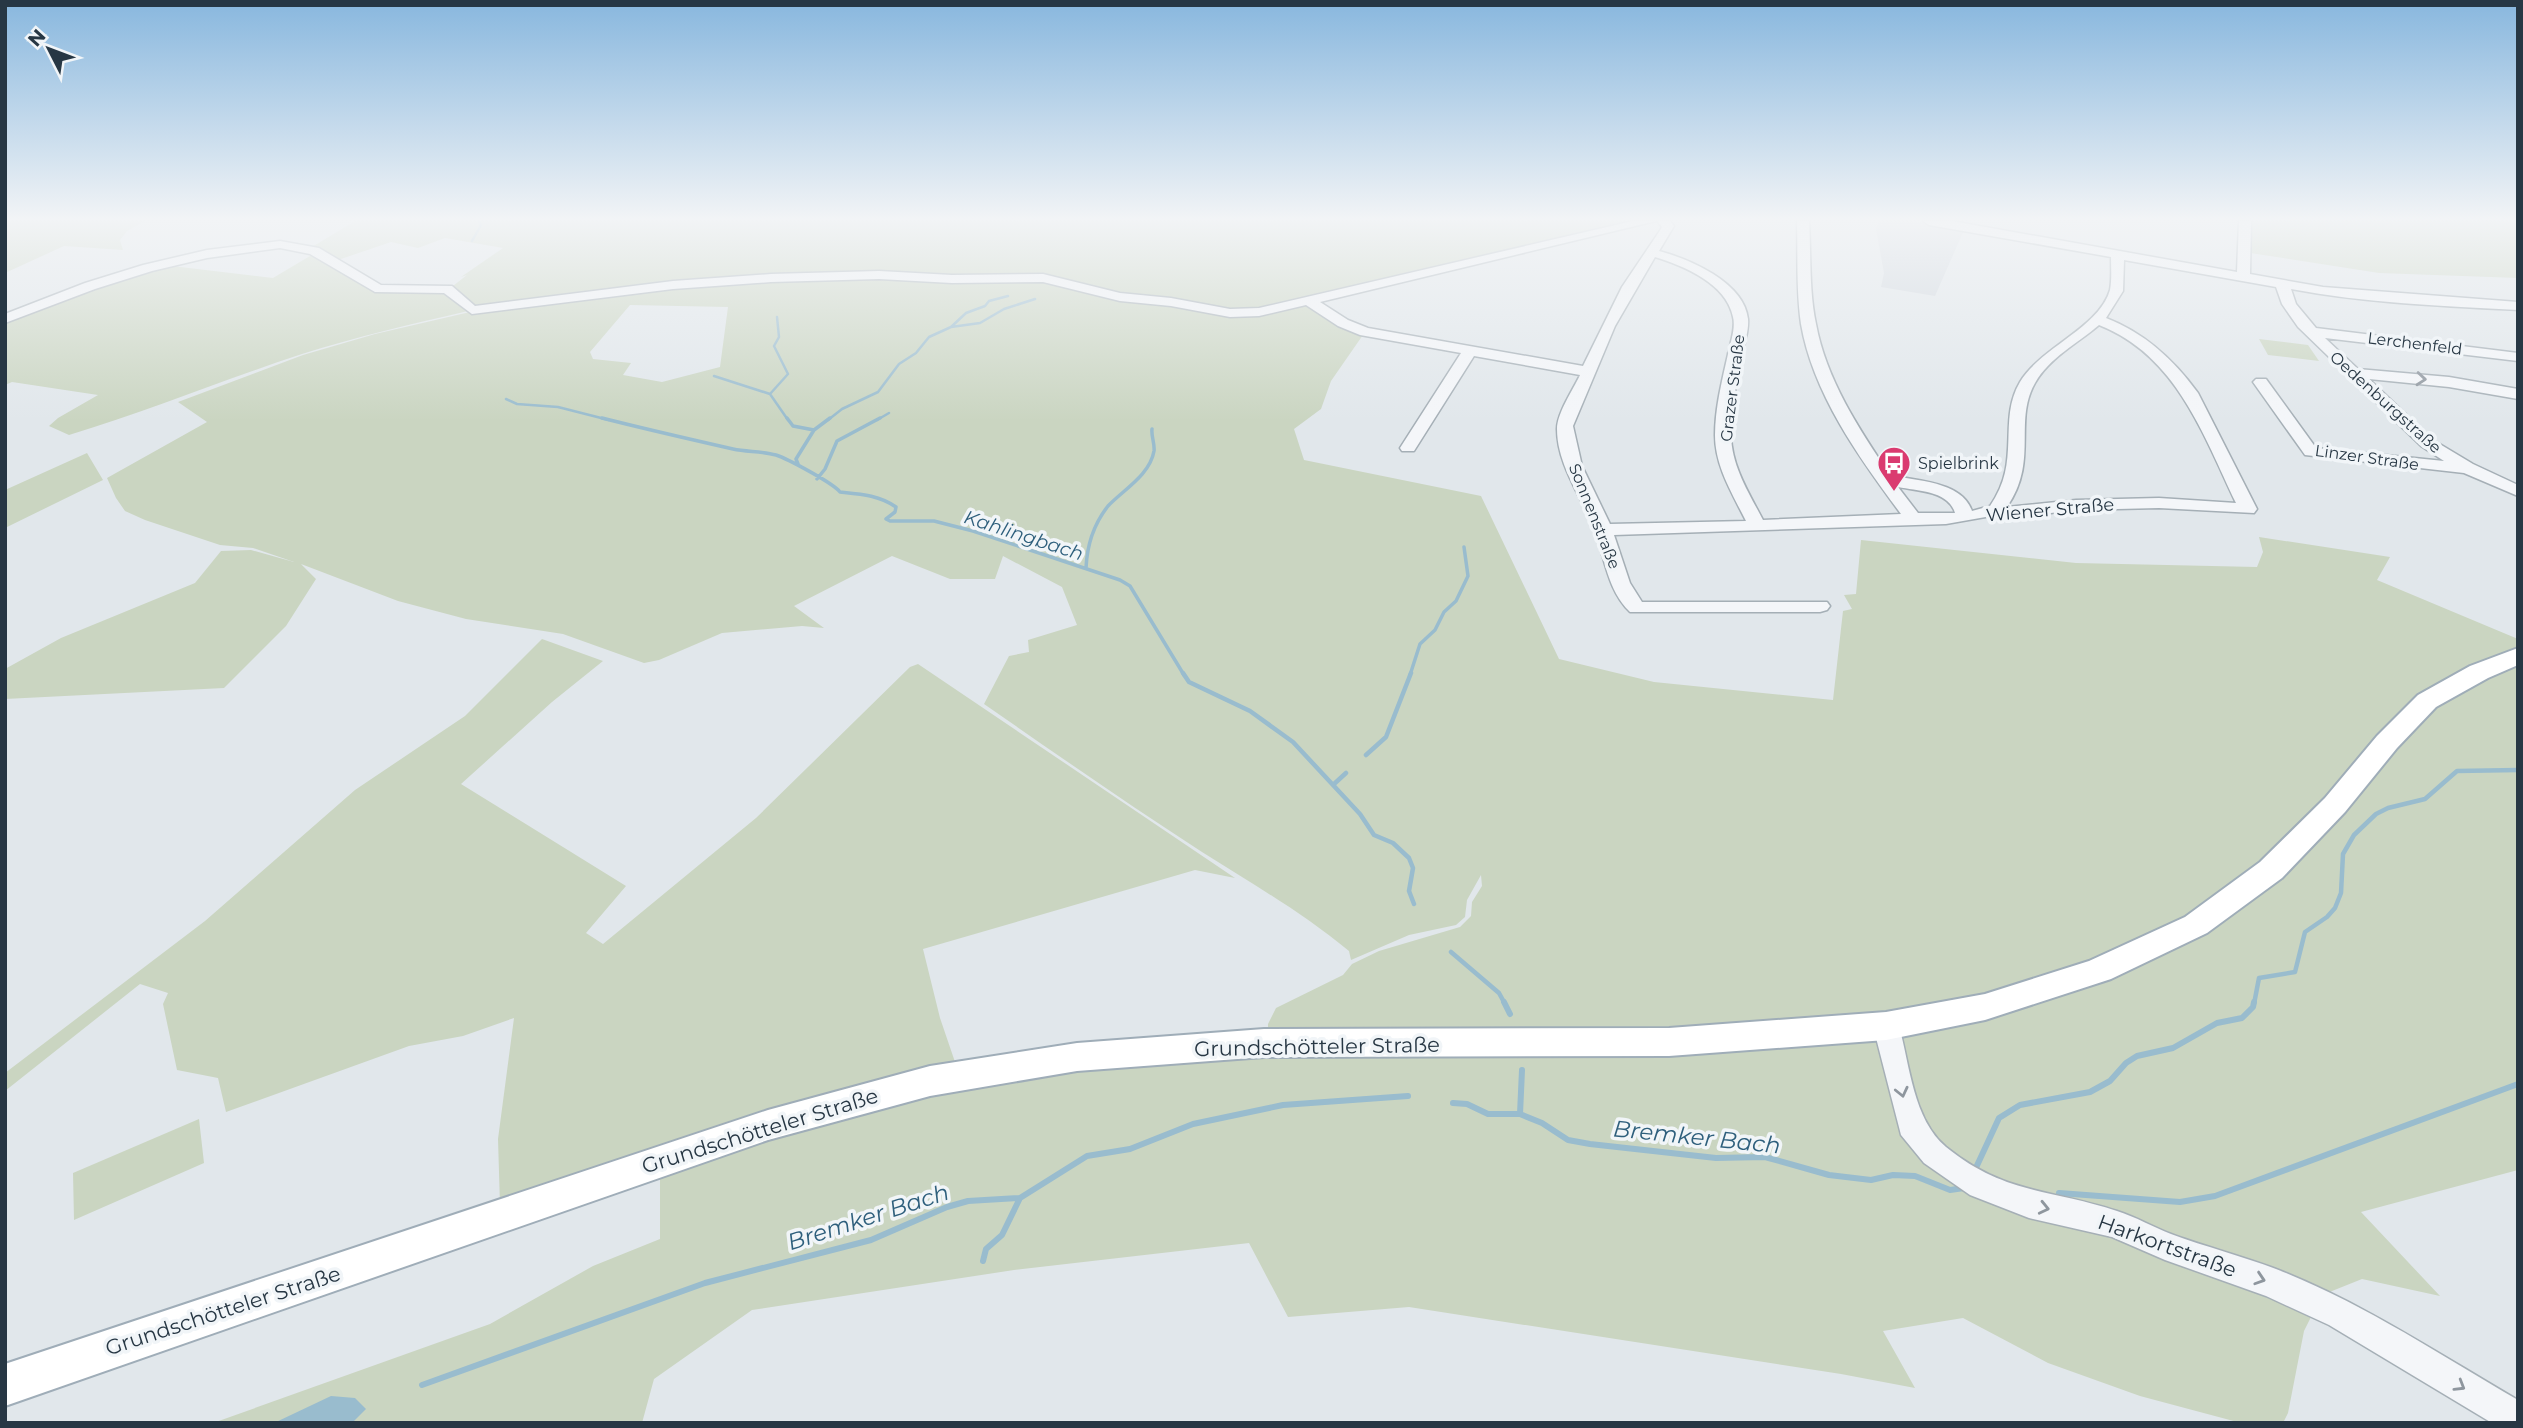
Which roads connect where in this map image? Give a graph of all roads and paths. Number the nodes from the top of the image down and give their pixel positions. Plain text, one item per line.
1 (84, 288) edge
2 (376, 288) edge
3 (652, 288) edge
4 (1077, 288) edge
5 (1371, 288) edge
6 (1629, 288) edge
7 (1722, 288) edge
8 (1808, 288) edge
9 (2116, 288) edge
10 (2283, 288) edge
11 (2308, 288) edge
12 (1311, 302) junction
13 (2518, 306) edge
14 (5, 319) edge
15 (2097, 319) junction
16 (2311, 332) junction
17 (1470, 350) junction
18 (2518, 357) edge
19 (1590, 372) junction
20 (2353, 373) junction
21 (2261, 382) dead end
22 (2518, 394) edge
23 (1408, 448) dead end
24 (2467, 468) junction
25 (1883, 478) junction
26 (2518, 491) edge
27 (1996, 510) junction
28 (1965, 517) junction
29 (1913, 518) junction
30 (1756, 524) junction
31 (1603, 530) junction
32 (1820, 606) dead end
33 (2518, 656) edge
34 (1886, 1026) junction
35 (5, 1385) edge
36 (2517, 1419) edge

1 - 14 street
2 - 3 street
4 - 12 street
5 - 12 street
6 - 19 street, Sonnenstraße
7 - 30 street, Grazer Straße
8 - 25 street
9 - 15 street
10 - 16 street, Oedenburgstraße
11 - 13 street
12 - 17 street
15 - 27 street
15 - 27 street, Wiener Straße
16 - 18 street, Lerchenfeld
16 - 20 street, Oedenburgstraße
17 - 19 street
17 - 23 street
19 - 31 street, Sonnenstraße
20 -> 22 street
20 - 24 street, Oedenburgstraße
21 - 24 street, Linzer Straße
24 - 26 street, Oedenburgstraße
25 - 28 street
25 - 29 street
27 - 28 street, Wiener Straße
28 - 29 street, Wiener Straße
29 - 30 street, Wiener Straße
30 - 31 street, Wiener Straße
31 - 32 street, Sonnenstraße
33 - 34 main road, Grundschötteler Straße
34 - 35 main road, Grundschötteler Straße
34 -> 36 street, Harkortstraße

